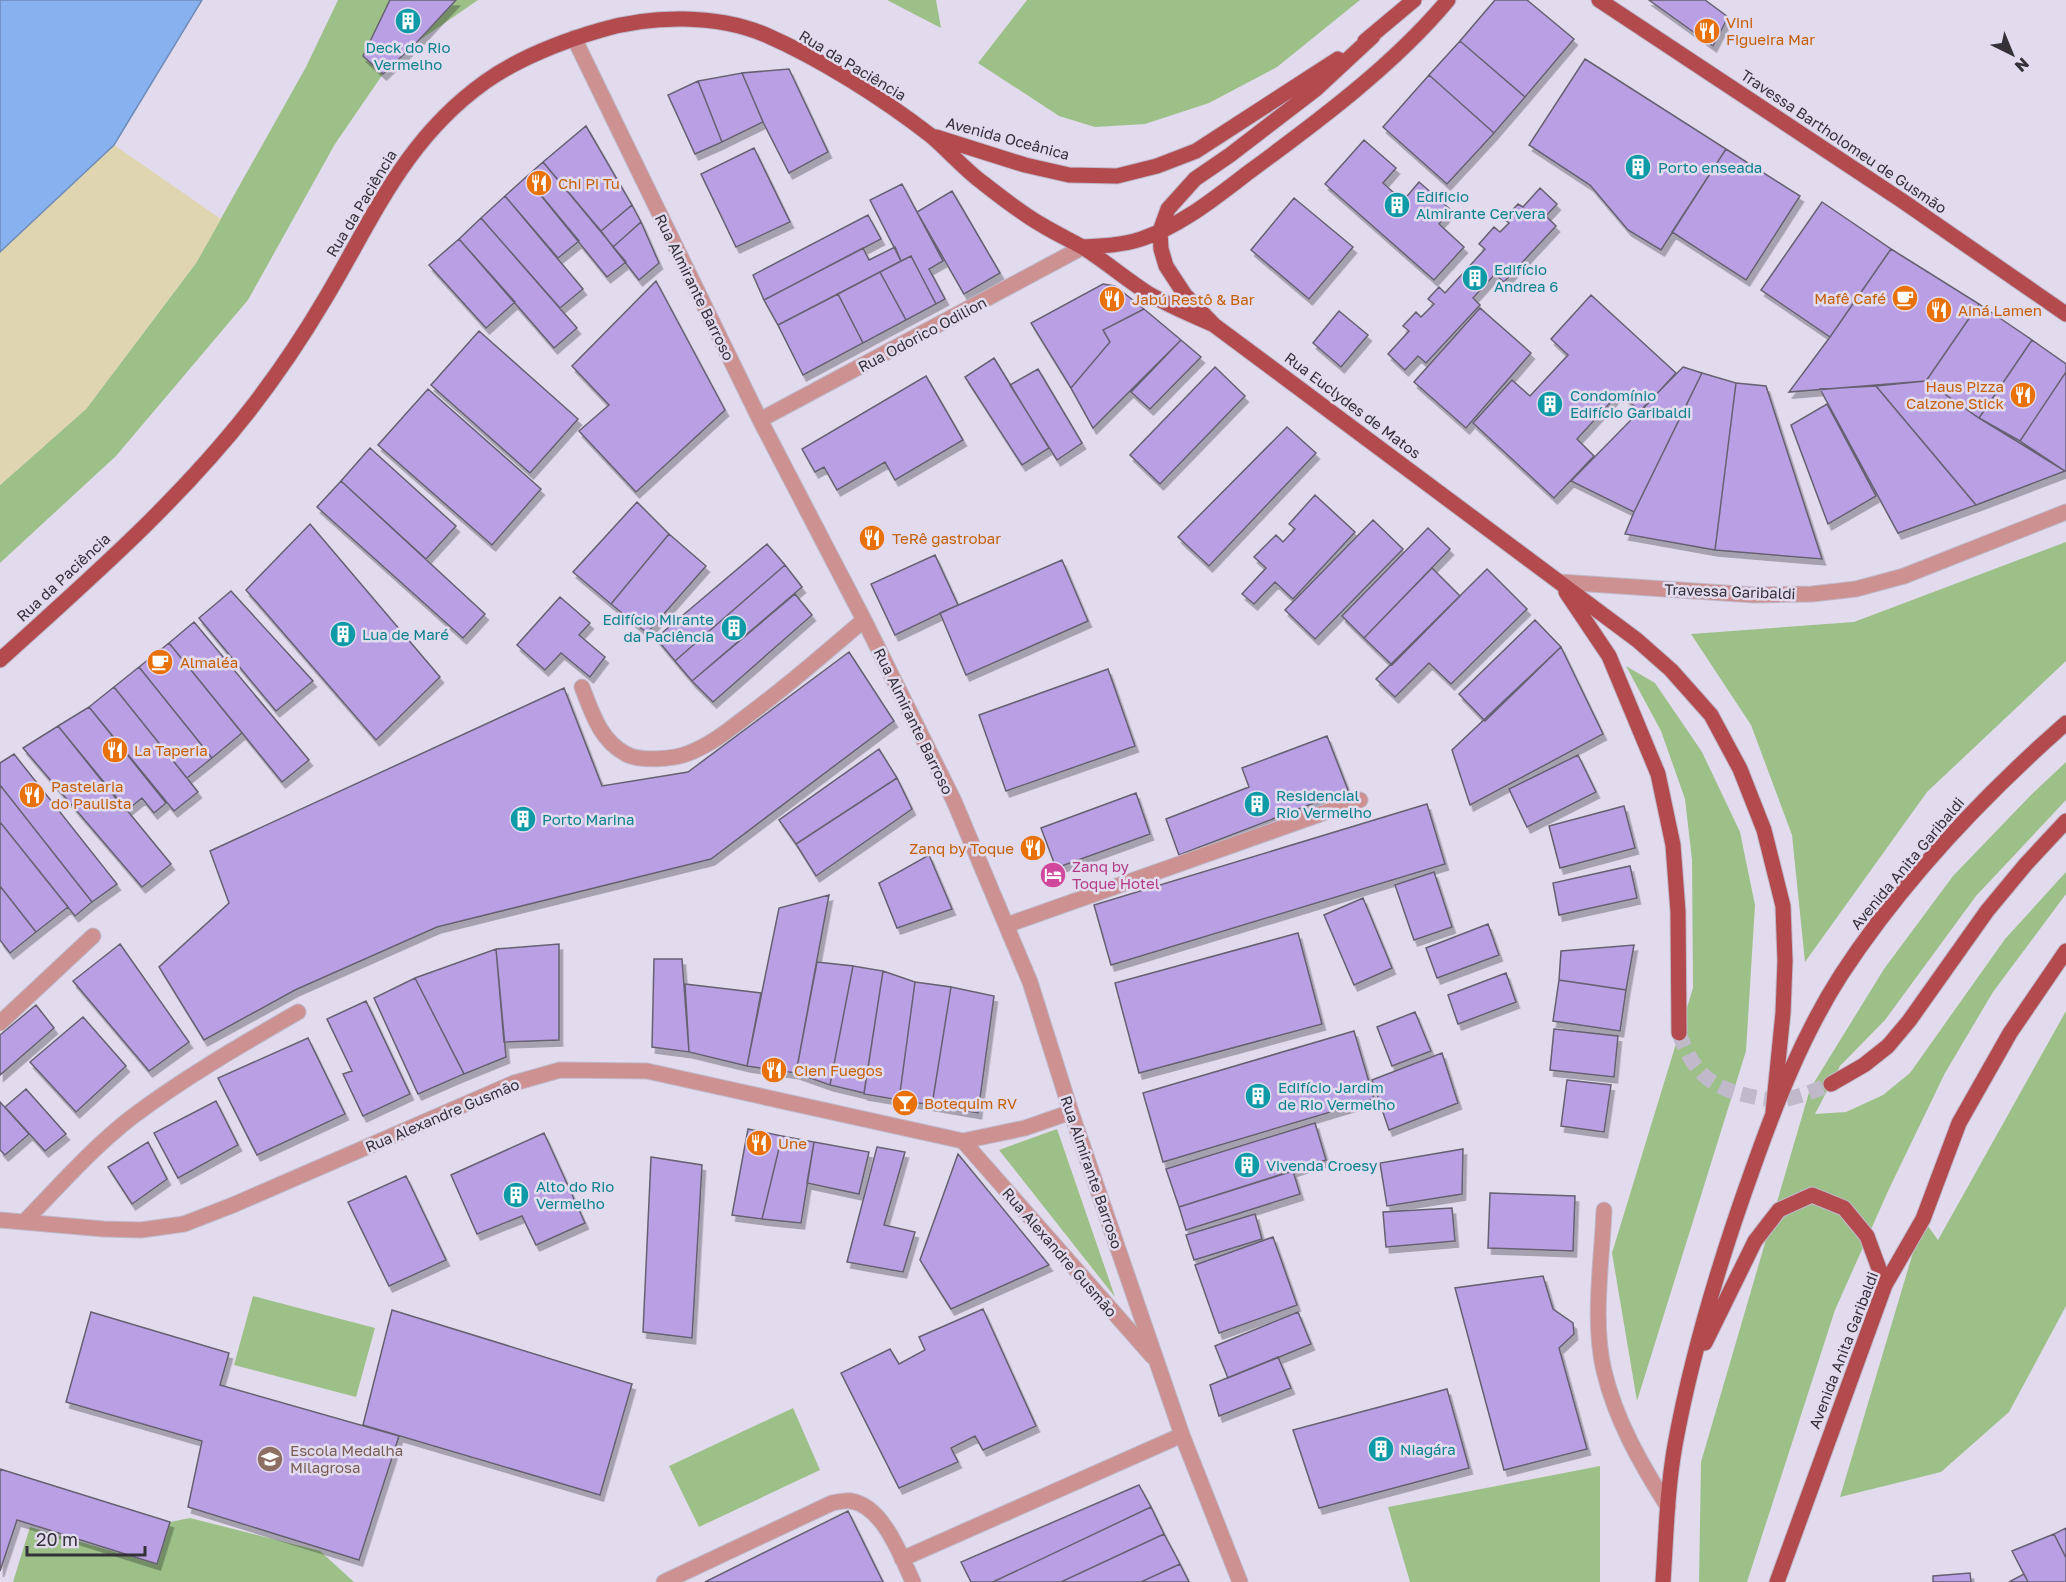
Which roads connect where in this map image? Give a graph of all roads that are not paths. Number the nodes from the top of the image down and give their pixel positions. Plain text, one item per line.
1 (1413, 0) edge
2 (1448, 0) edge
3 (1599, 0) edge
4 (1372, 36) junction
5 (574, 38) junction
6 (930, 135) junction
7 (1160, 231) junction
8 (1083, 248) junction
9 (2066, 314) edge
10 (1214, 325) junction
11 (760, 420) junction
12 (2066, 512) edge
13 (1560, 582) junction
14 (864, 620) junction
15 (0, 660) edge
16 (582, 687) dead end
17 (2066, 723) edge
18 (1360, 800) dead end
19 (2066, 821) edge
20 (1007, 925) junction
21 (93, 936) dead end
22 (2066, 951) edge
23 (298, 1012) dead end
24 (0, 1023) edge
25 (1678, 1033) tunnel mouth
26 (1831, 1084) tunnel mouth
27 (1071, 1112) junction
28 (1773, 1112) junction
29 (963, 1141) junction
30 (1604, 1210) dead end
31 (0, 1220) edge
32 (24, 1222) junction
33 (1885, 1285) junction
34 (1158, 1363) junction
35 (1691, 1372) junction
36 (1182, 1435) junction
37 (1668, 1507) junction
38 (902, 1559) junction
39 (663, 1582) edge
40 (913, 1582) edge
41 (1240, 1582) edge
42 (1664, 1582) edge
43 (1777, 1582) edge

1 - 4 main road, Avenida Oceânica
2 - 7 main road
3 - 9 main road, Travessa Bartholomeu de Gusmão
4 - 6 main road, Avenida Oceânica
4 - 7 main road
5 - 6 main road, Rua da Paciência
5 - 11 street, Rua Almirante Barroso
5 - 15 main road, Rua da Paciência
6 - 8 main road, Avenida Oceânica
7 - 8 main road
7 - 10 main road, Rua Euclydes de Matos
8 - 10 main road, Avenida Oceânica
8 - 11 street, Rua Odorico Odilion
10 - 13 main road, Rua Euclydes de Matos
11 - 14 street, Rua Almirante Barroso
12 - 13 street, Travessa Garibaldi
13 - 25 main road
13 - 28 main road, Avenida Anita Garibaldi
14 - 16 street
14 - 20 street, Rua Almirante Barroso
17 - 28 main road, Avenida Anita Garibaldi
18 - 20 street
19 - 26 main road
20 - 27 street, Rua Almirante Barroso
21 - 24 street
22 - 33 main road, Avenida Anita Garibaldi
23 - 32 street
27 - 29 street, Rua Alexandre Gusmão
27 - 34 street, Rua Almirante Barroso
28 - 35 main road, Avenida Anita Garibaldi
29 - 32 street, Rua Alexandre Gusmão
29 - 34 street, Rua Alexandre Gusmão
30 - 37 street
31 - 32 street, Rua Alexandre Gusmão
33 - 35 main road
33 - 43 main road, Avenida Anita Garibaldi
34 - 36 street, Rua Almirante Barroso
35 - 37 main road, Avenida Anita Garibaldi
36 - 38 street
36 - 41 street, Rua Almirante Barroso
37 - 42 main road, Avenida Anita Garibaldi
38 - 39 street
38 - 40 street

